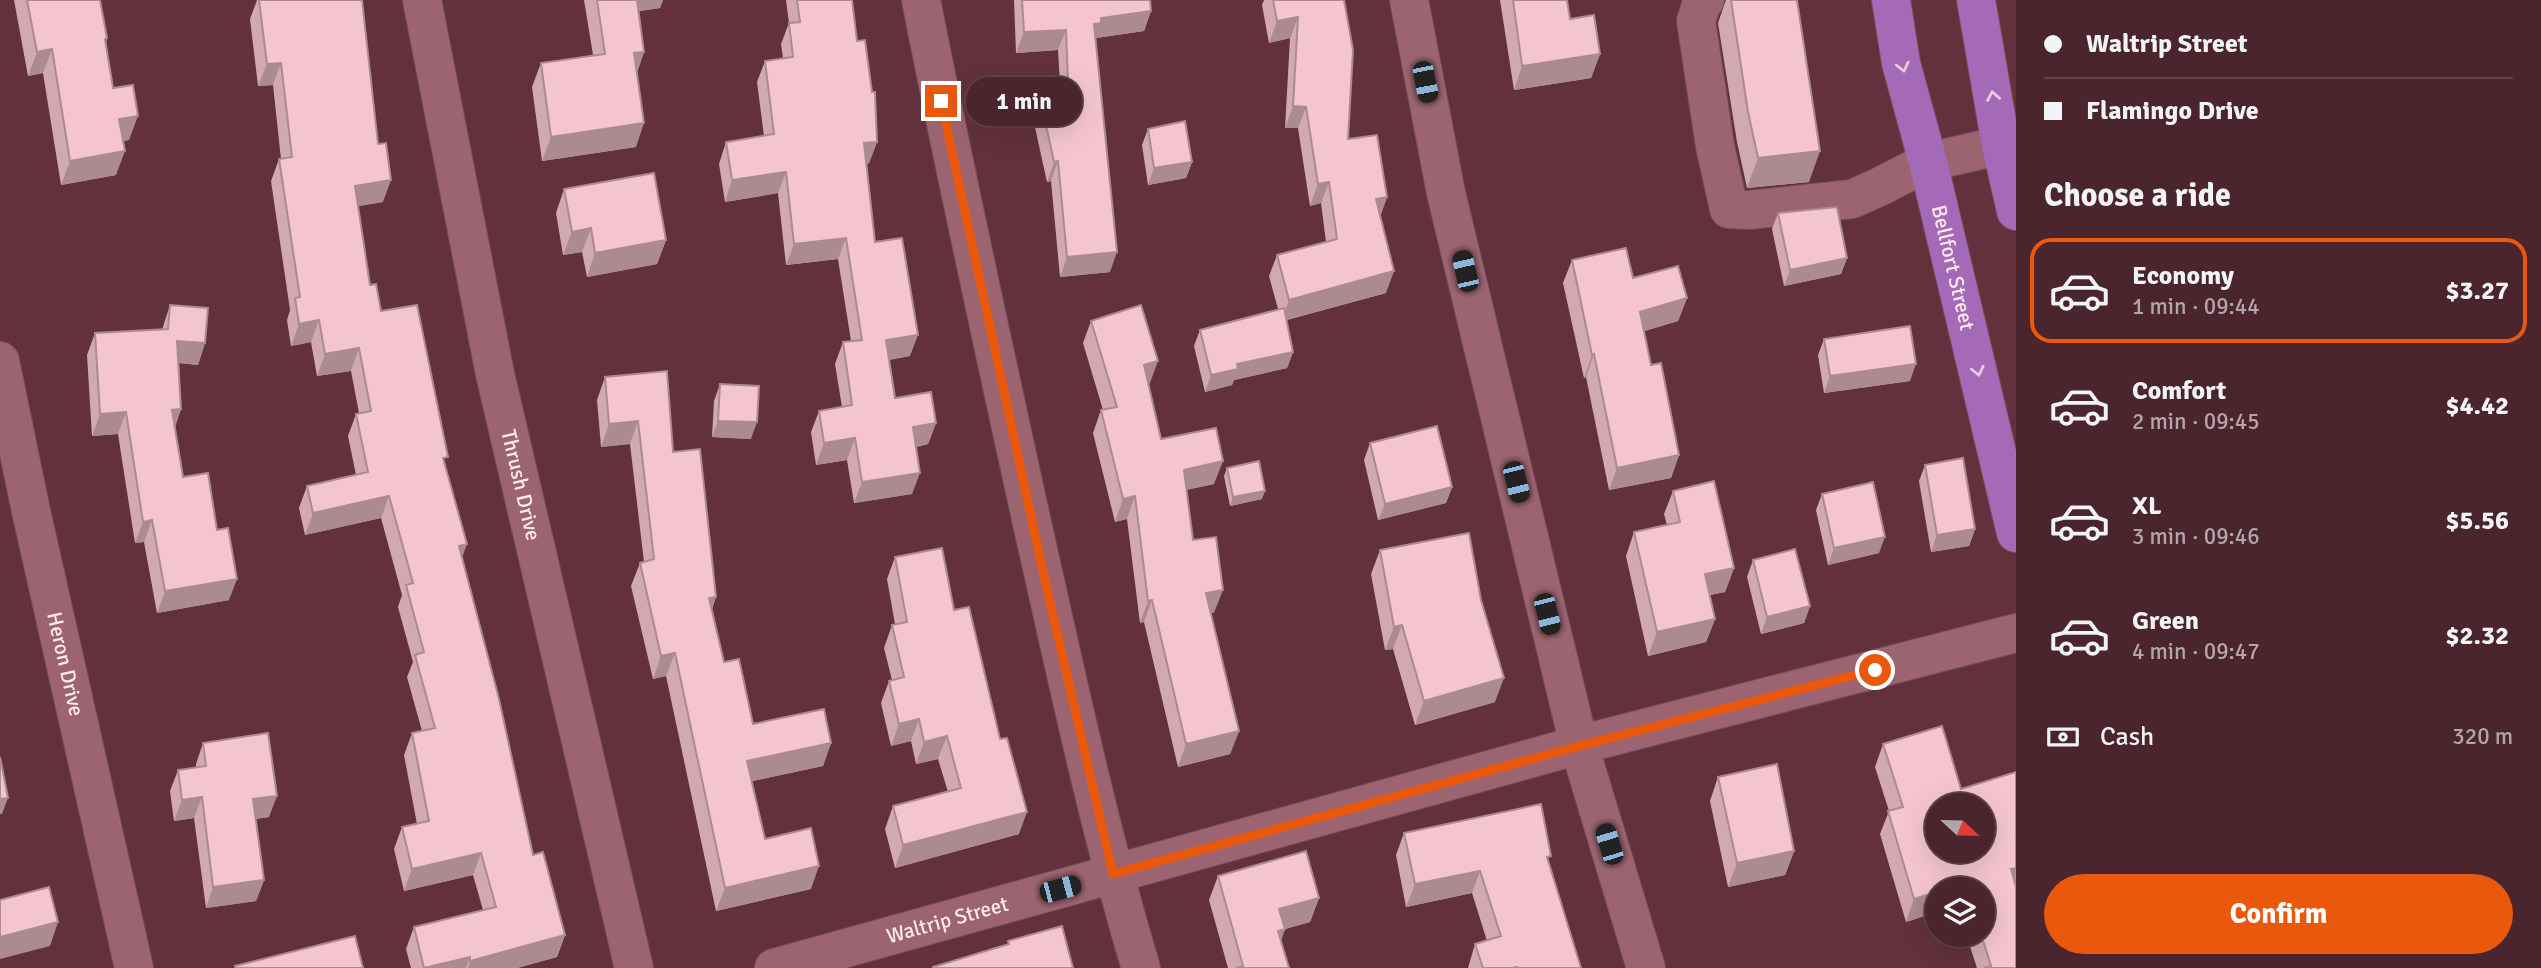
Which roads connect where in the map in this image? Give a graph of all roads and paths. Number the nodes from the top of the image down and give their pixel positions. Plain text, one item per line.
1 (422, 0) edge
2 (921, 0) edge
3 (1409, 0) edge
4 (1705, 0) edge
5 (1891, 0) edge
6 (1976, 0) edge
7 (2009, 144) edge
8 (1928, 162) junction
9 (2016, 211) edge
10 (0, 361) edge
11 (2016, 533) edge
12 (2016, 633) edge
13 (1579, 746) junction
14 (1113, 874) junction
15 (134, 968) edge
16 (634, 968) edge
17 (774, 968) edge
18 (1141, 968) edge
19 (1646, 968) edge

1 - 16 street, Thrush Drive
2 - 14 street
3 - 13 street
4 - 8 street
5 -> 8 main road, Bellfort Street
7 -> 6 main road
7 - 8 street
7 - 9 main road
8 -> 11 main road, Bellfort Street
10 - 15 street, Heron Drive
12 - 13 street, Waltrip Street
13 - 14 street, Waltrip Street
13 - 19 street
14 - 17 street, Waltrip Street
14 - 18 street

